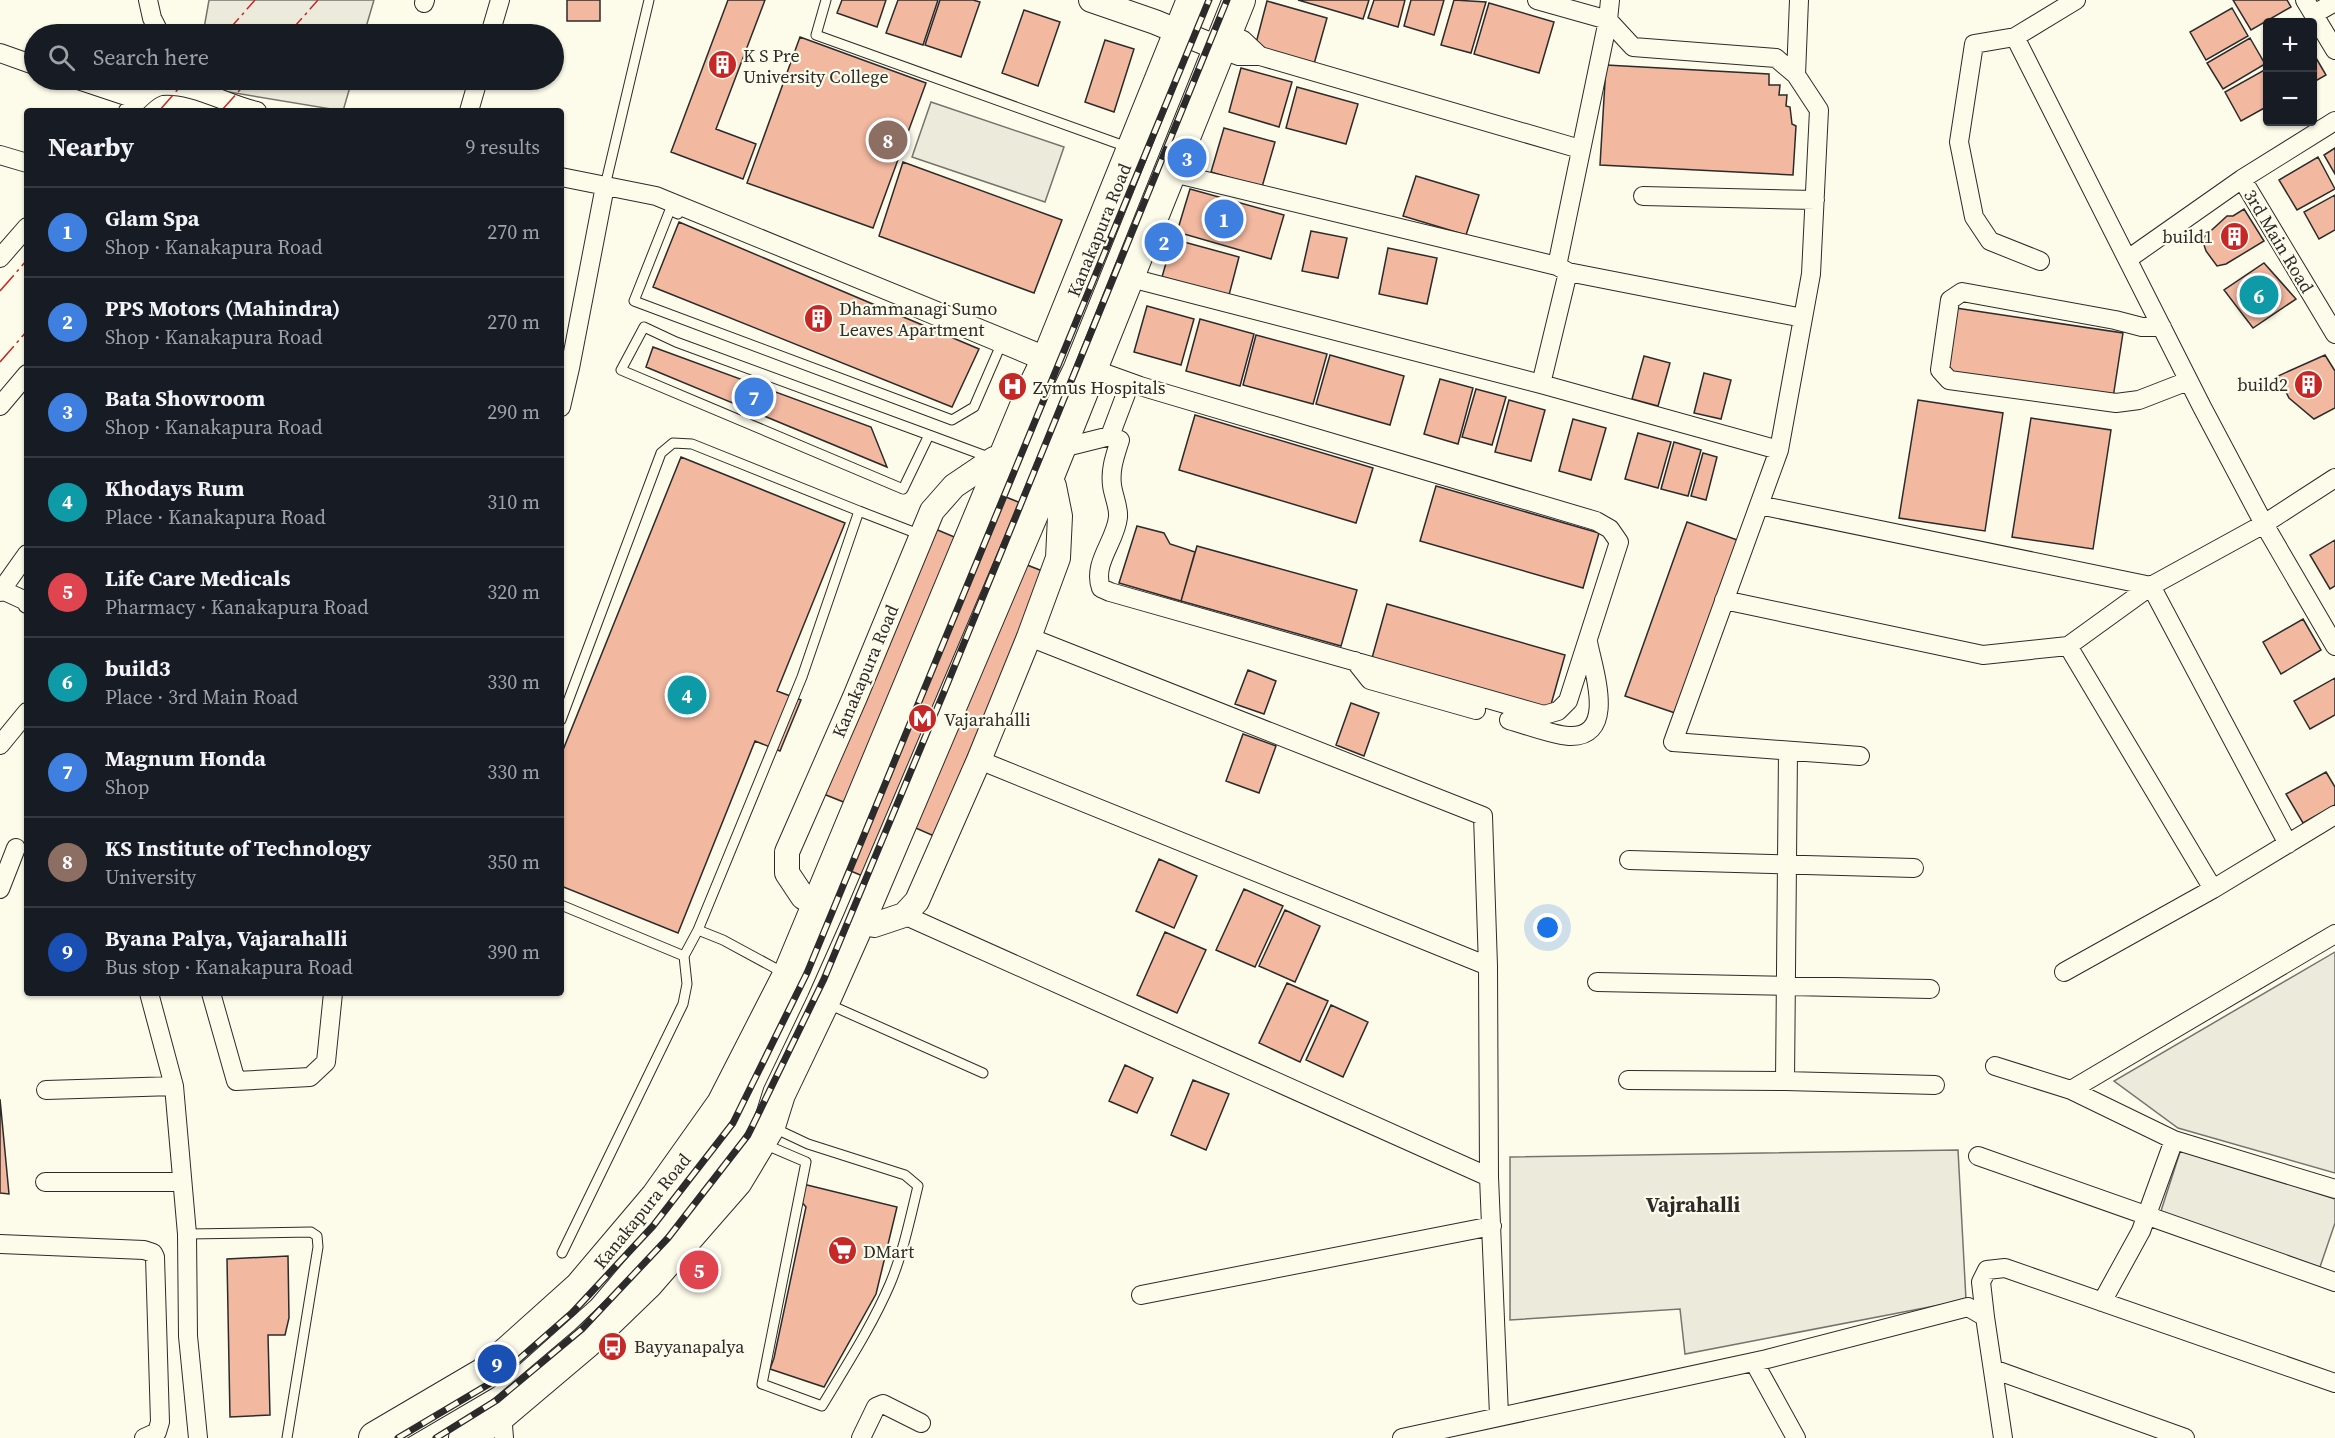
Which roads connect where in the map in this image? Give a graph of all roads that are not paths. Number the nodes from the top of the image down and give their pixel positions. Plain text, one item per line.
1 (500, 0) edge
2 (649, 0) edge
3 (826, 0) edge
4 (1091, 0) edge
5 (1129, 0) edge
6 (1239, 0) edge
7 (1537, 0) edge
8 (1610, 0) edge
9 (1799, 0) edge
10 (2076, 0) edge
11 (143, 2) edge
12 (2335, 2) edge
13 (2310, 7) edge
14 (1186, 17) edge
15 (1608, 20) junction
16 (155, 24) edge
17 (493, 24) edge
18 (2015, 37) junction
19 (1223, 41) junction
20 (2335, 51) edge
21 (0, 53) edge
22 (24, 61) edge
23 (1796, 75) junction
24 (100, 90) edge
25 (154, 90) edge
26 (199, 90) edge
27 (475, 90) edge
28 (133, 105) edge
29 (244, 108) edge
30 (470, 108) edge
31 (2335, 121) edge
32 (1132, 149) junction
33 (1580, 149) junction
34 (0, 155) edge
35 (24, 162) edge
36 (1169, 172) junction
37 (564, 178) edge
38 (2242, 179) junction
39 (605, 186) junction
40 (1643, 196) dead end
41 (1815, 200) junction
42 (24, 230) edge
43 (0, 258) edge
44 (2128, 259) junction
45 (2040, 261) dead end
46 (1562, 269) junction
47 (1127, 277) junction
48 (1803, 318) junction
49 (2162, 327) junction
50 (2335, 334) edge
51 (1000, 347) junction
52 (1047, 362) junction
53 (565, 367) edge
54 (1090, 368) junction
55 (24, 377) edge
56 (2188, 381) junction
57 (1130, 383) junction
58 (1541, 384) junction
59 (0, 405) edge
60 (929, 435) junction
61 (1110, 436) junction
62 (1058, 449) junction
63 (1779, 450) junction
64 (998, 460) junction
65 (2335, 478) edge
66 (1046, 481) junction
67 (1759, 506) junction
68 (859, 511) junction
69 (2264, 524) junction
70 (922, 536) junction
71 (24, 558) edge
72 (2151, 586) junction
73 (1, 590) edge
74 (1724, 600) junction
75 (24, 601) edge
76 (1029, 637) junction
77 (1587, 639) junction
78 (2068, 646) junction
79 (2335, 646) edge
80 (1355, 661) junction
81 (564, 705) edge
82 (1476, 710) dead end
83 (24, 716) edge
84 (1509, 720) dead end
85 (0, 745) edge
86 (1788, 751) junction
87 (1860, 756) dead end
88 (979, 760) junction
89 (2335, 815) edge
90 (2288, 843) junction
91 (14, 848) edge
92 (1629, 860) dead end
93 (1787, 865) junction
94 (1914, 868) dead end
95 (0, 889) edge
96 (2212, 889) junction
97 (564, 906) edge
98 (815, 913) junction
99 (904, 915) junction
100 (856, 928) junction
101 (698, 930) junction
102 (2335, 934) edge
103 (684, 956) junction
104 (1488, 966) junction
105 (2064, 972) dead end
106 (789, 975) junction
107 (1597, 982) dead end
108 (1786, 986) junction
109 (1930, 989) dead end
110 (150, 996) edge
111 (212, 996) edge
112 (333, 996) edge
113 (823, 1002) junction
114 (1995, 1066) dead end
115 (983, 1073) dead end
116 (1628, 1080) dead end
117 (1785, 1081) junction
118 (1935, 1085) dead end
119 (174, 1086) junction
120 (46, 1090) dead end
121 (2071, 1090) junction
122 (764, 1134) junction
123 (2174, 1140) junction
124 (1978, 1156) dead end
125 (1489, 1177) junction
126 (45, 1182) dead end
127 (182, 1182) junction
128 (2335, 1189) edge
129 (2148, 1215) junction
130 (1491, 1226) junction
131 (187, 1234) junction
132 (0, 1244) edge
133 (562, 1252) dead end
134 (2335, 1280) edge
135 (1141, 1296) dead end
136 (2102, 1302) junction
137 (1985, 1317) junction
138 (189, 1342) junction
139 (158, 1344) junction
140 (1754, 1362) junction
141 (1993, 1369) junction
142 (2335, 1383) edge
143 (1499, 1415) junction
144 (921, 1423) dead end
145 (503, 1425) edge
146 (144, 1438) edge
147 (198, 1438) edge
148 (287, 1438) edge
149 (375, 1438) edge
150 (465, 1438) edge
151 (861, 1438) edge
152 (1402, 1438) edge
153 (1796, 1438) edge
154 (2003, 1438) edge
155 (2185, 1438) edge

1 - 17 street
2 - 39 lane
3 - 32 lane
4 - 14 street
5 - 14 street
6 - 19 highway
7 - 15 street
8 - 15 street
9 - 23 street
10 - 18 street
11 - 16 street
12 - 13 street
13 - 20 street
14 - 19 street
14 - 32 highway, Kanakapura Road
15 - 23 street
15 - 33 street
18 - 44 street
18 - 45 street
19 - 33 street
19 - 36 highway
21 - 22 street
23 - 41 street
24 - 28 street
25 - 28 street
26 - 29 street
27 - 30 street
31 - 38 street
32 - 52 highway, Kanakapura Road
33 - 46 street
34 - 35 street
36 - 46 street
36 - 47 highway
37 - 39 street
38 - 44 street
38 - 50 street, 3rd Main Road
39 - 52 street
39 - 53 street
40 - 41 street
41 - 48 street
42 - 43 street
44 - 49 street
46 - 48 street
46 - 58 street
47 - 54 highway
47 - 58 street
48 - 63 street
49 - 56 street
49 - 56 street
51 - 51 lane
51 - 52 lane
52 - 64 highway, Kanakapura Road
54 - 57 street
54 - 62 highway
55 - 59 street
56 - 69 street
57 - 61 street
57 - 77 street
58 - 63 street
60 - 60 lane
60 - 64 lane
61 - 62 street
61 - 80 street
62 - 66 highway
63 - 67 street
64 - 70 street, Kanakapura Road
64 - 98 highway, Kanakapura Road
65 - 69 street
66 - 76 street
66 - 100 highway
67 - 72 street
67 - 74 street
68 - 70 lane
68 - 81 lane
68 - 101 lane
69 - 72 street
69 - 79 street
70 - 98 street, Kanakapura Road
71 - 73 street
72 - 78 street
72 - 90 street
73 - 75 street
74 - 78 street
74 - 86 street
76 - 88 street
76 - 104 street
77 - 80 street
77 - 84 street
78 - 96 street
80 - 82 street
83 - 85 street
86 - 87 street
86 - 93 street
88 - 99 street
88 - 104 street
89 - 90 street
90 - 96 street
91 - 95 street
92 - 93 street
93 - 94 street
93 - 108 street
96 - 105 street
97 - 103 lane
98 - 100 highway
98 - 106 highway, Kanakapura Road
99 - 100 street
99 - 125 street
100 - 113 highway
101 - 103 lane
101 - 106 lane
102 - 121 street
103 - 133 lane
104 - 125 street
106 - 149 highway, Kanakapura Road
107 - 108 street
108 - 109 street
108 - 117 street
110 - 119 street
111 - 112 street
113 - 115 lane
113 - 122 highway
114 - 121 street
116 - 117 street
117 - 118 street
119 - 120 street
119 - 127 street
121 - 123 street
122 - 122 lane
122 - 145 highway
123 - 128 street
123 - 129 street
124 - 129 street
125 - 130 street
126 - 127 street
127 - 131 street
129 - 134 street
129 - 136 street
130 - 135 street
130 - 143 street
131 - 138 street
131 - 148 lane
132 - 139 street
136 - 137 street
136 - 142 street
137 - 140 street
137 - 141 street
138 - 139 street
138 - 147 street
139 - 146 street
140 - 143 street
140 - 153 street
141 - 154 street
141 - 155 street
143 - 152 street
144 - 151 street
145 - 150 highway

